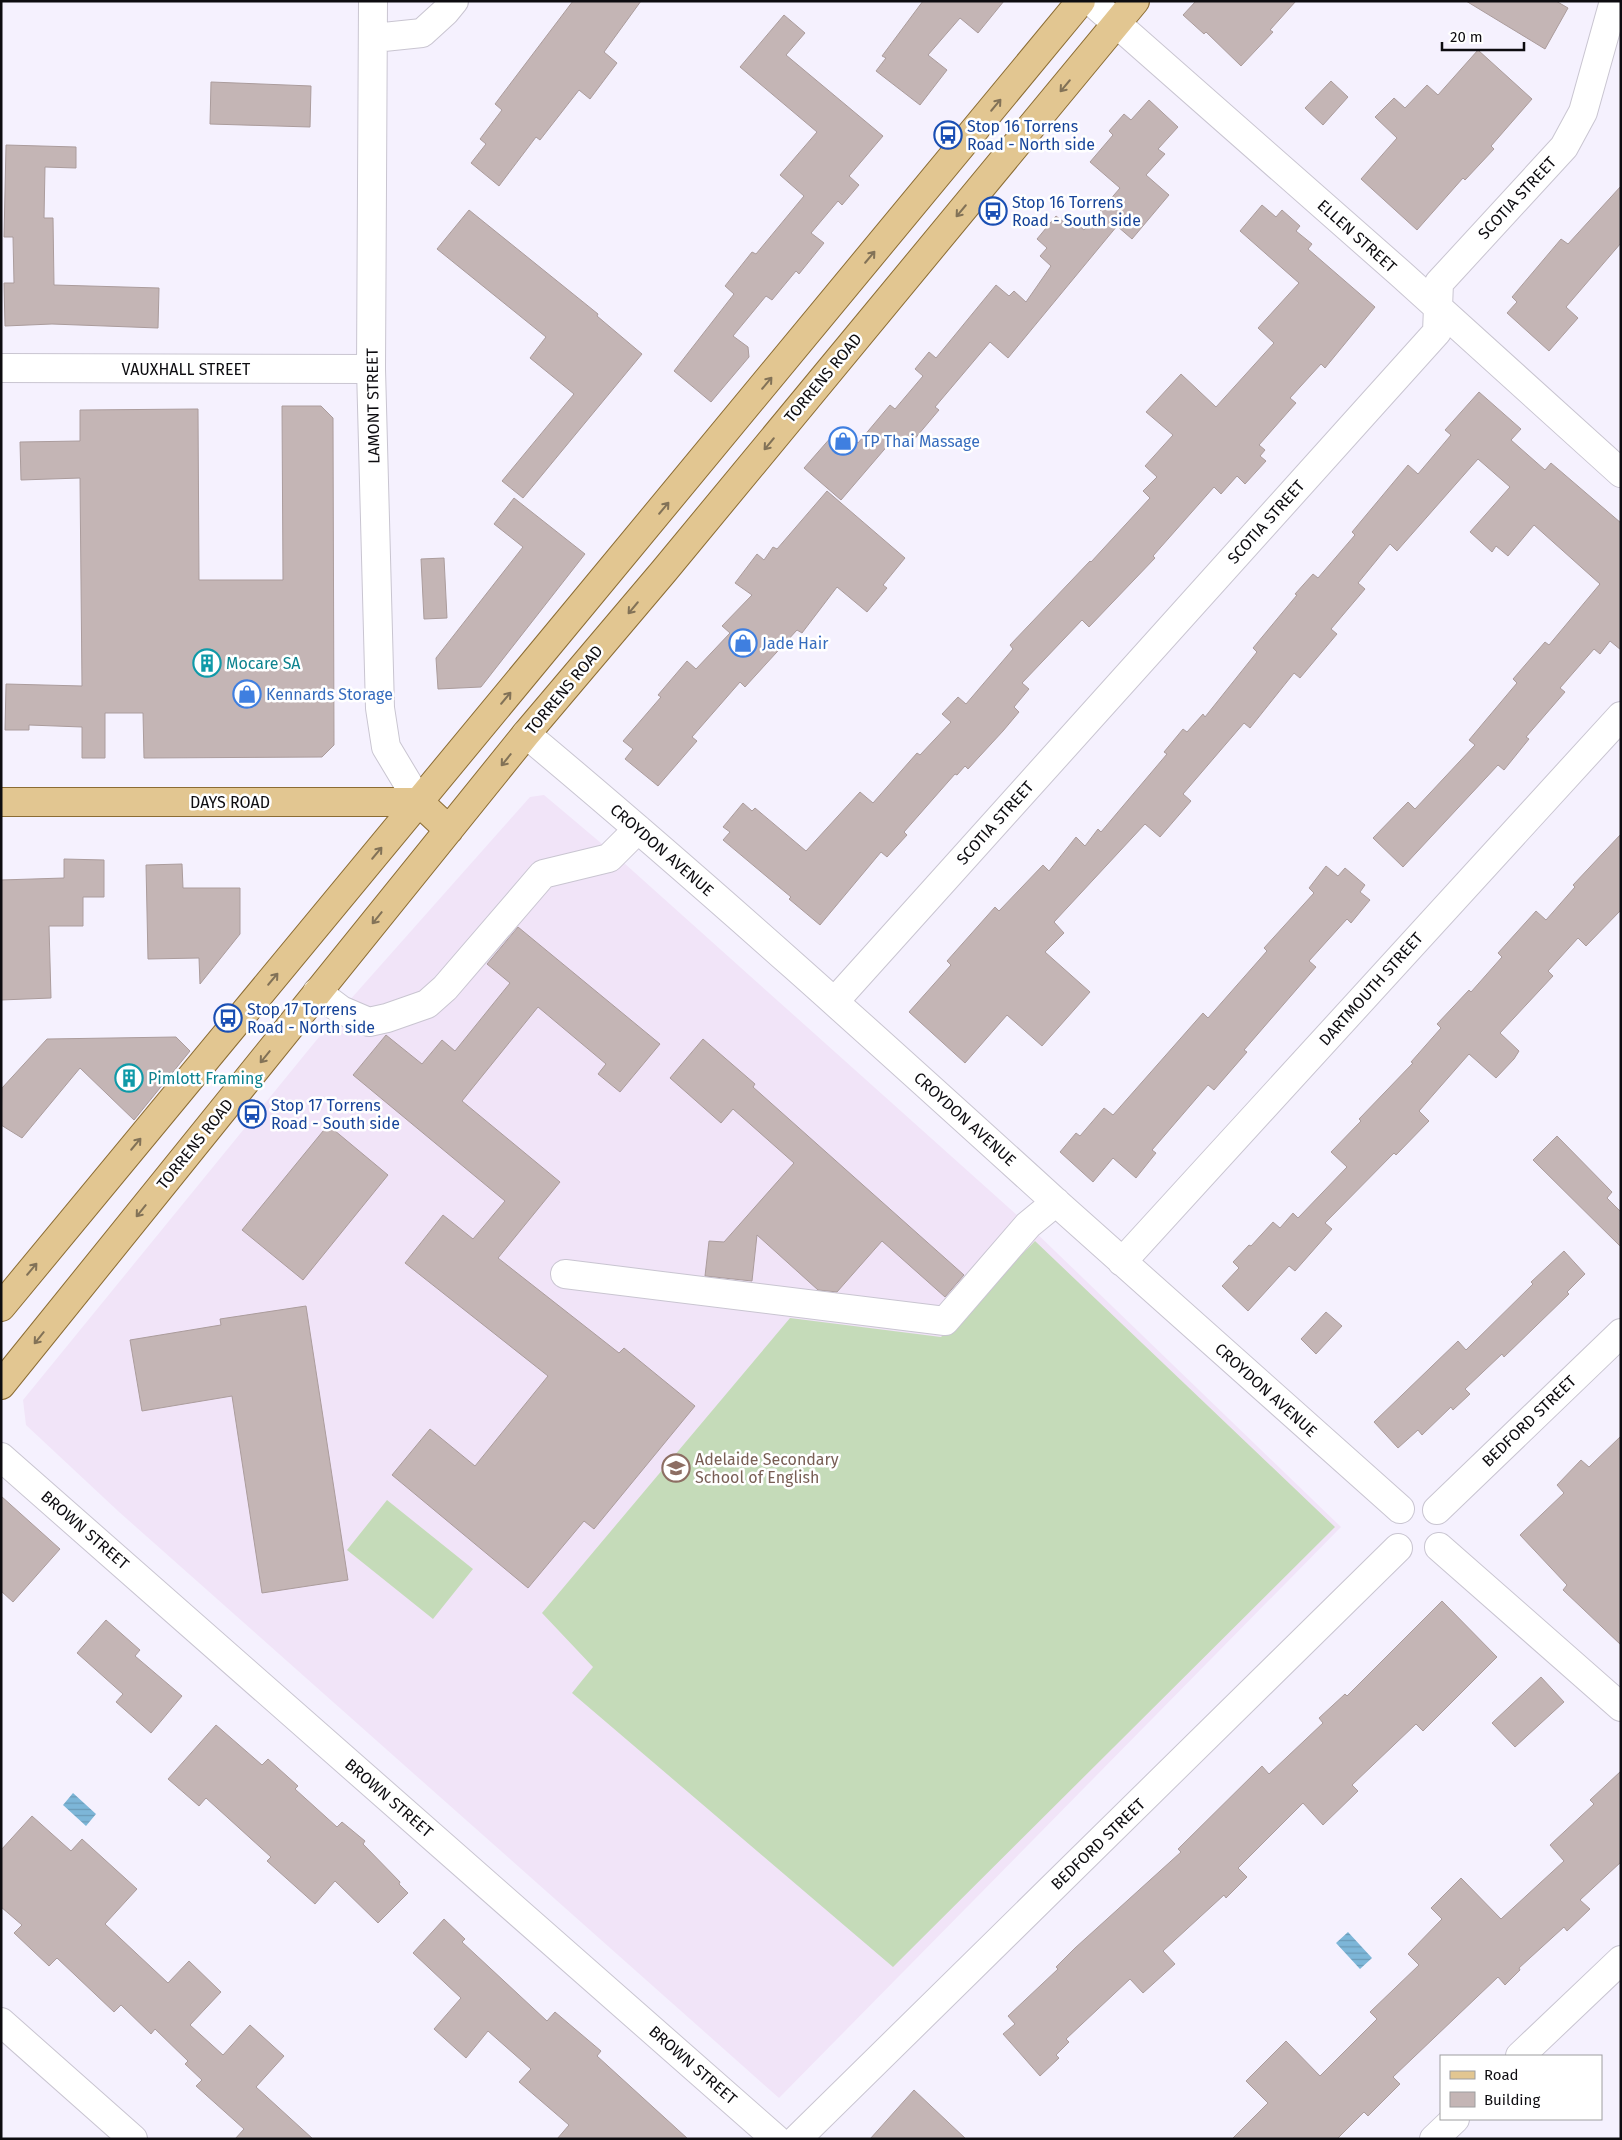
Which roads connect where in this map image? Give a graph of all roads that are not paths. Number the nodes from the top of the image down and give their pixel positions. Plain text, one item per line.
1 (373, 1) edge
2 (454, 1) edge
3 (1081, 1) edge
4 (1092, 1) edge
5 (1135, 1) edge
6 (1614, 1) edge
7 (1117, 23) junction
8 (374, 38) junction
9 (1438, 308) junction
10 (1, 368) edge
11 (372, 369) junction
12 (1621, 473) edge
13 (1621, 716) edge
14 (526, 734) junction
15 (1, 802) edge
16 (419, 802) junction
17 (638, 829) junction
18 (449, 830) junction
19 (317, 992) junction
20 (835, 1001) junction
21 (1056, 1202) junction
22 (1122, 1262) junction
23 (565, 1274) dead end
24 (1, 1307) edge
25 (1621, 1333) edge
26 (1, 1384) edge
27 (1, 1457) edge
28 (1400, 1509) junction
29 (1437, 1510) junction
30 (1438, 1547) junction
31 (1398, 1548) junction
32 (1621, 1707) edge
33 (1621, 1960) edge
34 (1, 2022) edge
35 (1521, 2055) edge
36 (1454, 2120) edge
37 (134, 2139) edge
38 (776, 2139) edge
39 (798, 2139) edge
40 (1434, 2139) edge

1 - 8 street, LAMONT STREET
2 - 8 street
16 -> 3 main road
4 - 7 street, ELLEN STREET
5 - 7 main road, TORRENS ROAD
6 - 9 street, SCOTIA STREET
7 - 9 street, ELLEN STREET
7 -> 14 main road, TORRENS ROAD
8 - 11 street, LAMONT STREET
9 - 12 street, ELLEN STREET
9 - 20 street, SCOTIA STREET
10 - 11 street, VAUXHALL STREET
11 - 16 street, LAMONT STREET
13 - 22 street, DARTMOUTH STREET
14 - 17 street, CROYDON AVENUE
14 -> 18 main road, TORRENS ROAD
15 - 16 main road, DAYS ROAD
16 - 18 main road
24 -> 16 main road
17 - 19 street
17 - 20 street, CROYDON AVENUE
18 -> 19 main road, TORRENS ROAD
19 -> 26 main road, TORRENS ROAD
20 - 21 street, CROYDON AVENUE
21 - 22 street, CROYDON AVENUE
21 - 23 street
22 - 28 street, CROYDON AVENUE
25 - 29 street, BEDFORD STREET
27 - 38 street, BROWN STREET
28 - 29 street
28 - 31 street
29 - 30 street
30 - 31 street
30 - 32 street
31 - 39 street, BEDFORD STREET
33 - 35 street
34 - 37 street
36 - 40 street

